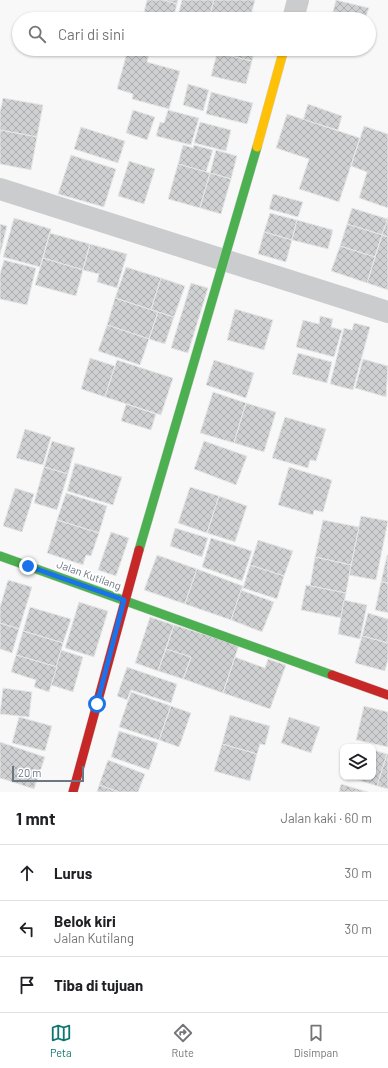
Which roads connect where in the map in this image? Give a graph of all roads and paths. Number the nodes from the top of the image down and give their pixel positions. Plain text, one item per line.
1 (298, 0) edge
2 (294, 12) edge
3 (282, 56) edge
4 (0, 189) edge
5 (225, 260) junction
6 (388, 312) edge
7 (0, 556) edge
8 (124, 600) junction
9 (388, 695) edge
10 (73, 792) edge

1 - 2 street
3 - 5 street
4 - 5 street
5 - 6 street
5 - 8 street
7 - 8 street, Jalan Kutilang
8 - 9 street, Jalan Kutilang
8 - 10 street

